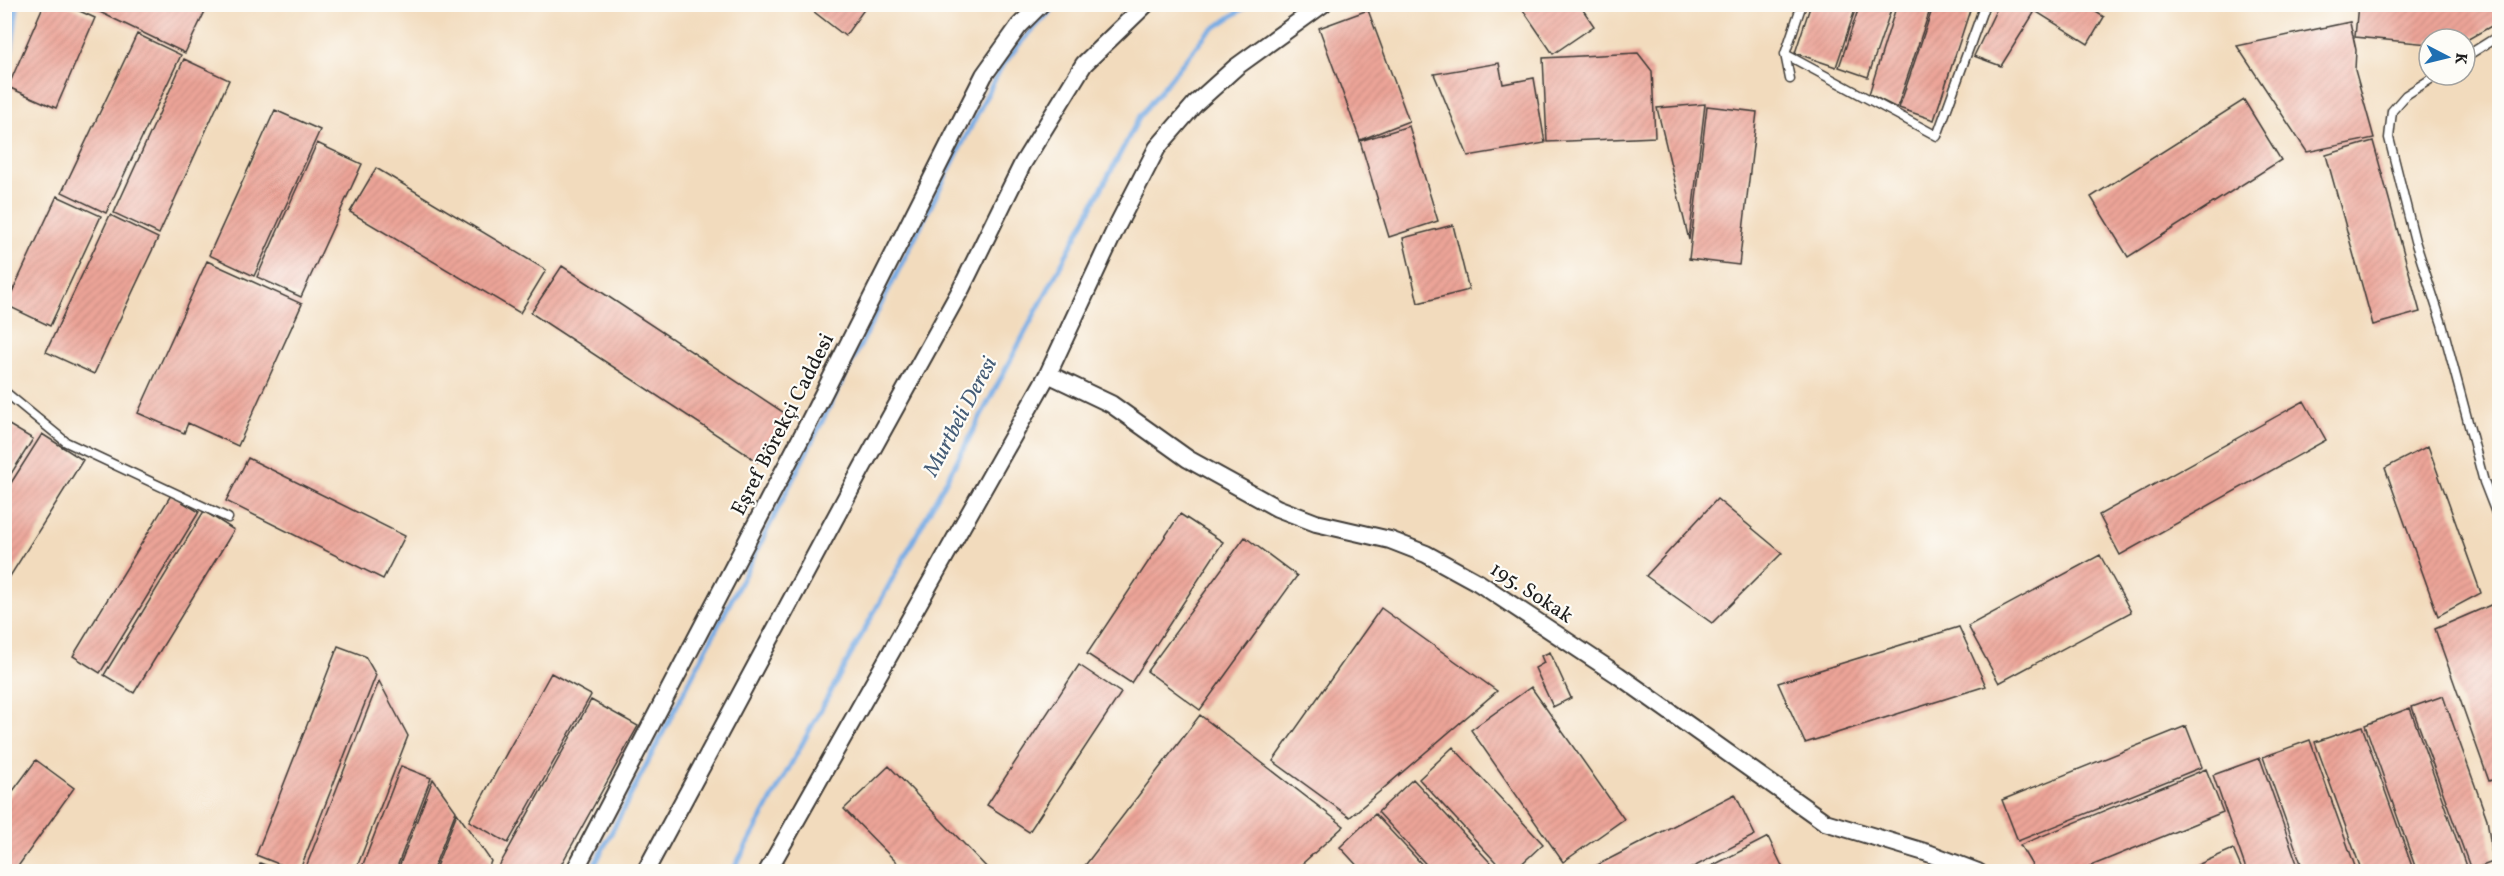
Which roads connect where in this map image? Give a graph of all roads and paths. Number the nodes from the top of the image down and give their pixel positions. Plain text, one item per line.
1 (1041, 4) edge
2 (1146, 4) edge
3 (1323, 4) edge
4 (1802, 4) edge
5 (1985, 4) edge
6 (2499, 35) edge
7 (2477, 49) edge
8 (1785, 54) junction
9 (1790, 79) dead end
10 (2418, 87) edge
11 (1048, 374) junction
12 (4, 391) edge
13 (228, 518) dead end
14 (2499, 523) edge
15 (574, 872) edge
16 (645, 872) edge
17 (767, 872) edge
18 (1978, 872) edge

1 - 15 street, Eşref Börekçi Caddesi
2 - 16 street
3 - 11 street
4 - 8 lane
5 - 8 lane
6 - 7 lane
8 - 9 lane
10 - 14 lane
11 - 17 street
11 - 18 street, 195. Sokak
12 - 13 lane

